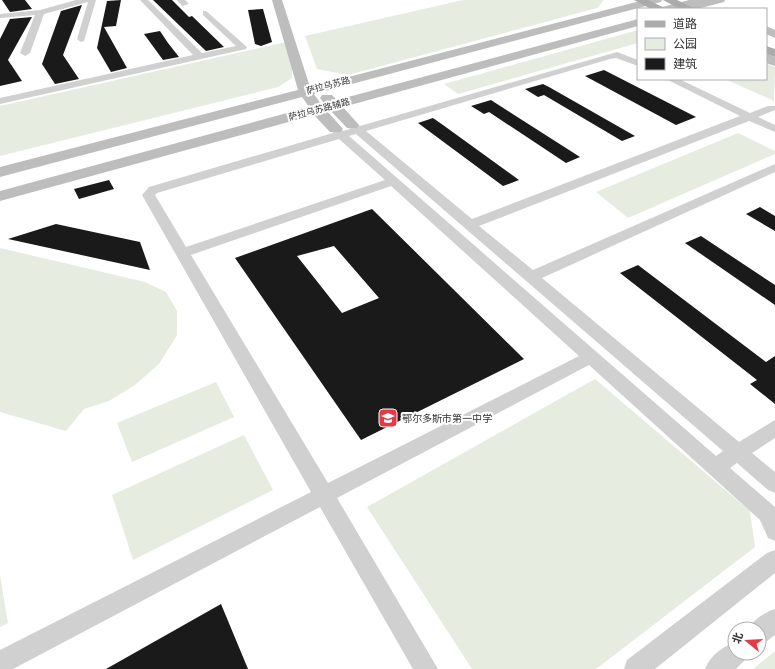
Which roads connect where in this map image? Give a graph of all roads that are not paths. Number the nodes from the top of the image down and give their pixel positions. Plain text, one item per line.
1 (52, 0) edge
2 (85, 0) edge
3 (92, 0) edge
4 (144, 0) edge
5 (276, 0) edge
6 (289, 0) edge
7 (668, 0) edge
8 (720, 0) edge
9 (638, 4) edge
10 (693, 5) edge
11 (58, 7) junction
12 (656, 8) edge
13 (673, 8) edge
14 (40, 12) junction
15 (206, 13) dead end
16 (0, 16) edge
17 (637, 22) edge
18 (81, 39) dead end
19 (304, 44) dead end
20 (25, 53) dead end
21 (200, 57) junction
22 (637, 63) edge
23 (673, 80) edge
24 (318, 83) junction
25 (304, 89) junction
26 (0, 101) edge
27 (331, 103) junction
28 (316, 107) junction
29 (772, 108) dead end
30 (750, 117) junction
31 (775, 129) edge
32 (346, 130) junction
33 (0, 165) edge
34 (775, 168) edge
35 (0, 172) edge
36 (393, 181) junction
37 (0, 190) edge
38 (0, 196) edge
39 (470, 225) junction
40 (183, 253) junction
41 (531, 277) junction
42 (591, 358) junction
43 (775, 428) edge
44 (739, 453) junction
45 (715, 467) junction
46 (775, 484) edge
47 (324, 496) junction
48 (775, 531) edge
49 (775, 560) edge
50 (775, 620) edge
51 (767, 626) edge
52 (727, 661) edge
53 (0, 662) edge
54 (426, 669) edge
55 (636, 669) edge
56 (717, 669) edge

1 - 11 street
2 - 11 street
3 - 18 street
4 - 21 street
5 - 25 street
6 - 19 street
7 - 10 main road
8 - 10 street
9 - 12 main road
9 - 24 street, 萨拉乌苏路
9 - 27 street, 萨拉乌苏路
10 - 13 street
11 - 14 street
14 - 16 street
14 - 20 street
15 - 21 street
17 - 27 street, 萨拉乌苏路辅路
21 - 26 street
22 - 32 street
23 - 30 street
24 - 25 street, 萨拉乌苏路
24 - 27 street
25 - 28 street
25 - 33 street
25 - 35 street, 萨拉乌苏路
27 - 28 street, 萨拉乌苏路辅路
27 - 32 street
28 - 32 street
28 - 37 street, 萨拉乌苏路
28 - 38 street, 萨拉乌苏路辅路
29 - 30 street
30 - 31 street
30 - 39 street
32 - 36 street
32 - 39 street
32 - 40 street
34 - 41 street
36 - 40 street
36 - 42 street
39 - 41 street
40 - 47 street
41 - 44 street
42 - 45 street
42 - 47 street
43 - 44 street
44 - 45 street
44 - 46 street
45 - 48 street
47 - 53 street
47 - 54 street
49 - 55 street
50 - 51 street
52 - 56 street

